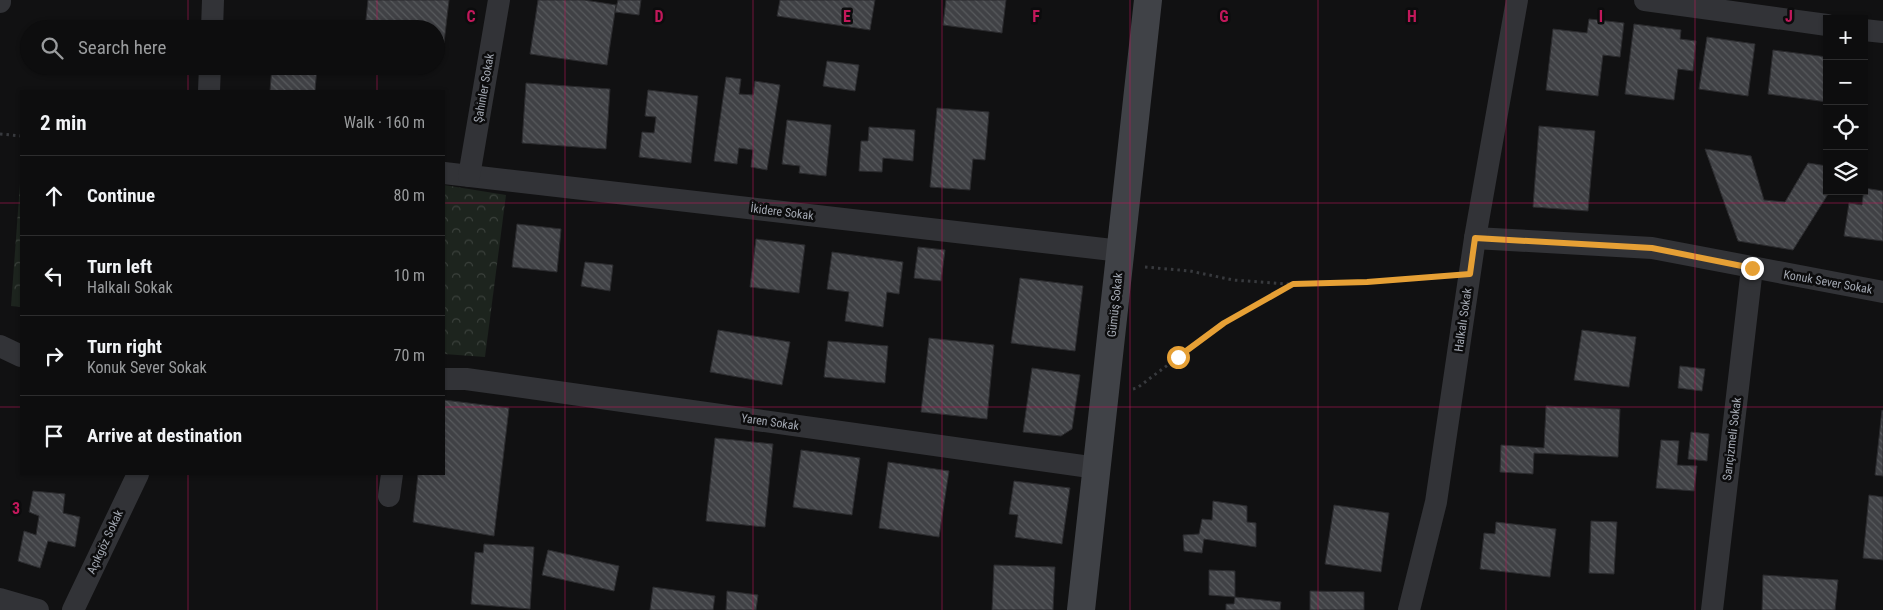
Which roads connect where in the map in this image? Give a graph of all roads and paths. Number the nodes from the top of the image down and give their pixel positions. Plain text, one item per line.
1 (213, 0) edge
2 (499, 0) edge
3 (1148, 0) edge
4 (1517, 0) edge
5 (1645, 0) edge
6 (1683, 3) edge
7 (212, 20) edge
8 (1823, 24) edge
9 (1868, 30) edge
10 (1883, 32) edge
11 (209, 75) edge
12 (208, 90) edge
13 (0, 134) edge
14 (20, 136) edge
15 (445, 173) edge
16 (469, 176) junction
17 (1475, 238) junction
18 (1120, 258) junction
19 (1752, 268) junction
20 (1470, 274) junction
21 (1293, 284) junction
22 (1883, 292) edge
23 (0, 346) edge
24 (20, 356) edge
25 (445, 380) edge
26 (1106, 388) junction
27 (1097, 468) junction
28 (138, 475) edge
29 (392, 475) edge
30 (389, 496) dead end
31 (0, 599) edge
32 (38, 610) edge
33 (73, 610) edge
34 (1081, 610) edge
35 (1409, 610) edge
36 (1712, 610) edge

1 - 7 street
2 - 16 street, Şahinler Sokak
3 - 18 street, Gümüş Sokak
4 - 17 street, Halkalı Sokak
5 - 6 street
6 - 8 street
9 - 10 street
11 - 12 street
13 - 14 path
15 - 16 street, İkidere Sokak
16 - 18 street, İkidere Sokak
17 - 19 street, Konuk Sever Sokak
17 - 20 street, Halkalı Sokak
18 - 21 path
18 - 26 street, Gümüş Sokak
19 - 22 street, Konuk Sever Sokak
19 - 36 street, Sarıçizmeli Sokak
20 - 21 path
20 - 35 street, Halkalı Sokak
21 - 26 path
23 - 24 street
25 - 27 street, Yaren Sokak
26 - 27 street, Gümüş Sokak
27 - 34 street, Gümüş Sokak
28 - 33 street, Açıkgöz Sokak
29 - 30 street
31 - 32 street

